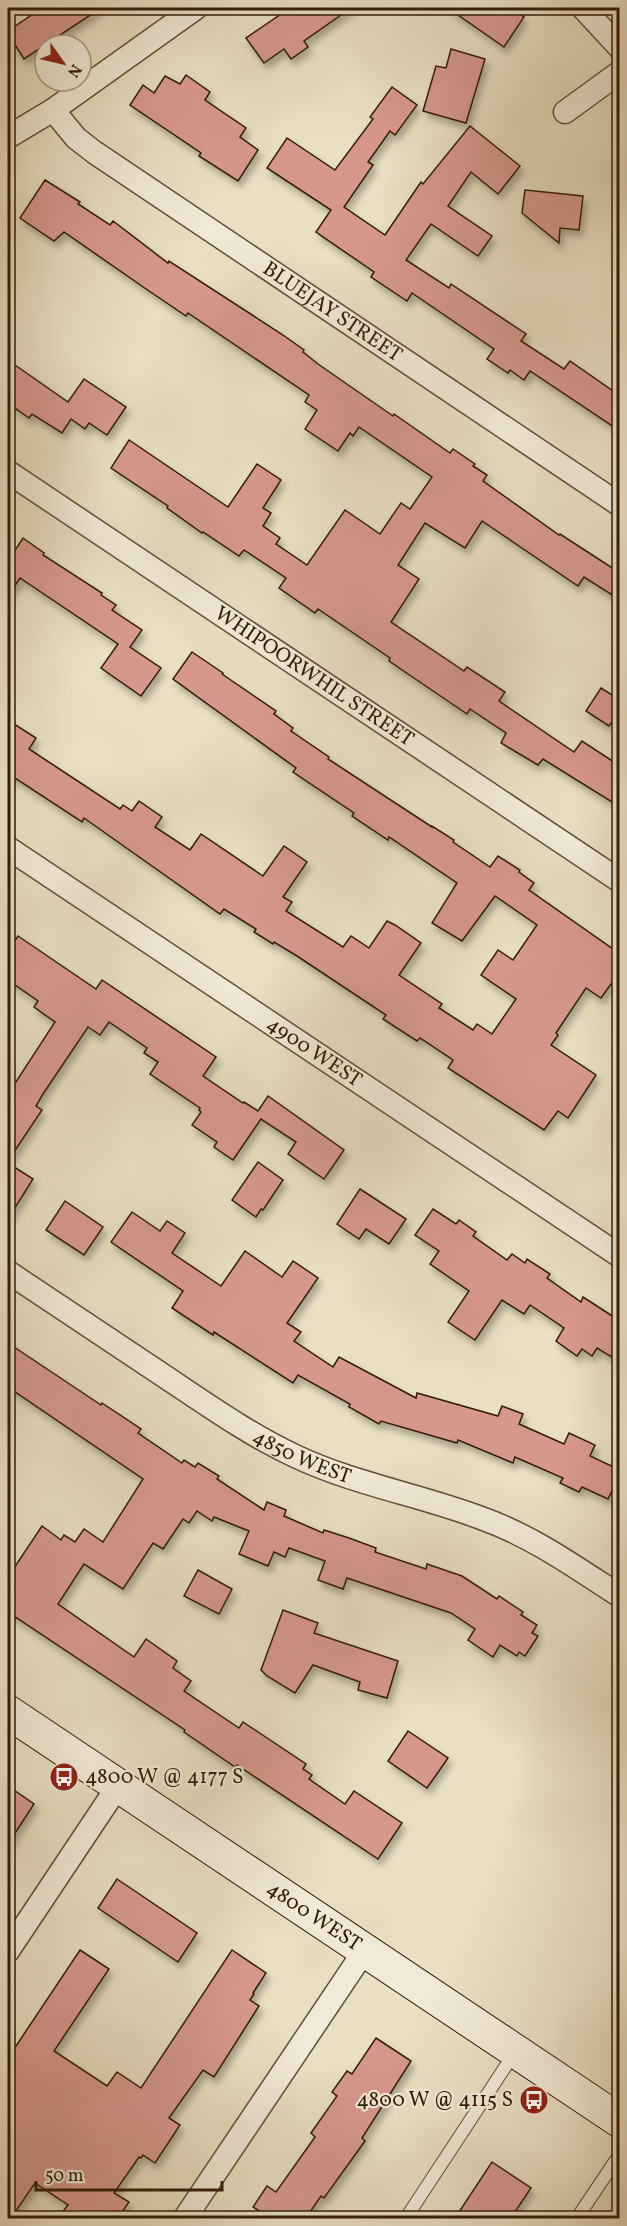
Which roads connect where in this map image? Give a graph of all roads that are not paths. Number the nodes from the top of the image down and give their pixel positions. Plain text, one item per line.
1 (196, 8) edge
2 (584, 8) edge
3 (620, 48) edge
4 (620, 72) edge
5 (54, 110) junction
6 (565, 112) dead end
7 (8, 137) edge
8 (8, 472) edge
9 (620, 505) edge
10 (8, 848) edge
11 (620, 881) edge
12 (620, 1256) edge
13 (8, 1272) edge
14 (620, 1596) edge
15 (8, 1712) edge
16 (117, 1786) junction
17 (365, 1950) junction
18 (8, 1951) edge
19 (516, 2051) junction
20 (620, 2121) edge
21 (620, 2154) edge
22 (185, 2218) edge
23 (405, 2218) edge
24 (577, 2218) edge

1 - 5 street
2 - 3 street
4 - 6 street
5 - 7 street
5 - 9 street, BLUEJAY STREET
8 - 11 street, WHIPOORWHIL STREET
10 - 12 street, 4900 WEST
13 - 14 street, 4850 WEST
15 - 16 main road, 4800 WEST
16 - 17 main road, 4800 WEST
16 - 18 street
17 - 19 main road, 4800 WEST
17 - 22 street
19 - 20 main road, 4800 WEST
19 - 23 lane
21 - 24 lane

